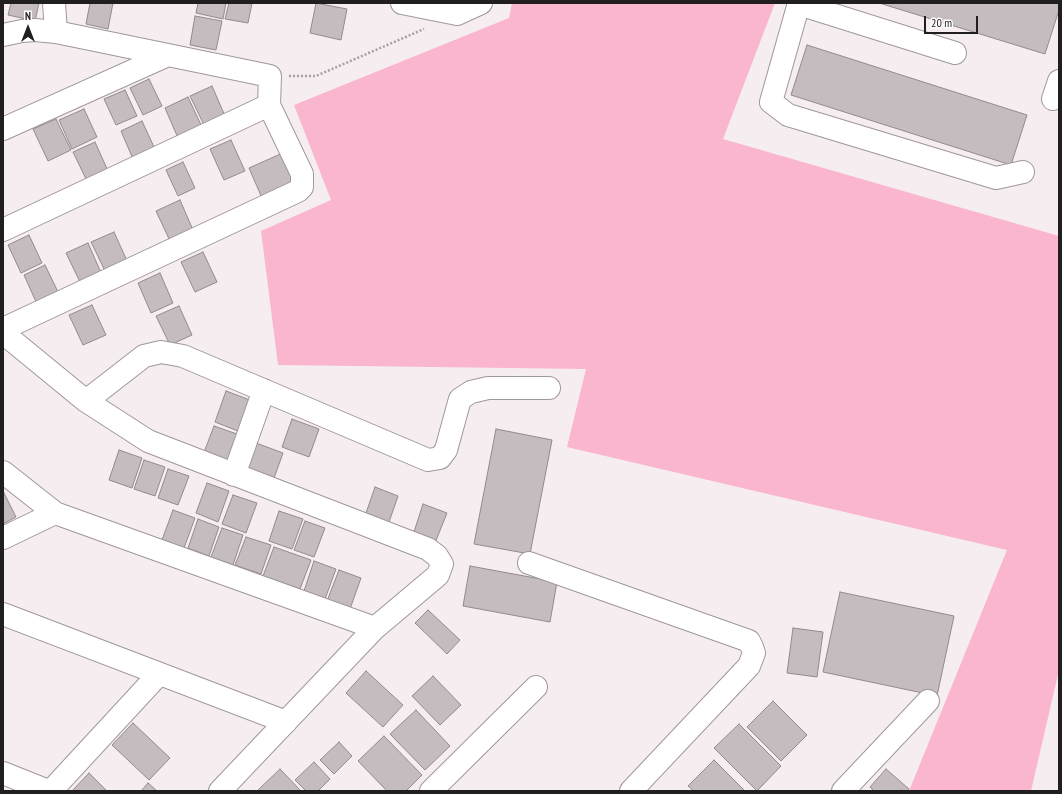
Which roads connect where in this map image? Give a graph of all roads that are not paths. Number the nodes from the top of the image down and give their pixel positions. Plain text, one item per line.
1 (54, 3) edge
2 (402, 3) edge
3 (481, 3) edge
4 (799, 3) edge
5 (56, 32) junction
6 (3, 35) edge
7 (955, 53) dead end
8 (168, 54) junction
9 (269, 105) junction
10 (3, 129) edge
11 (1023, 172) dead end
12 (3, 230) edge
13 (3, 329) edge
14 (3, 333) edge
15 (549, 388) dead end
16 (264, 390) junction
17 (86, 401) junction
18 (3, 472) edge
19 (234, 474) junction
20 (55, 514) junction
21 (3, 538) edge
22 (529, 564) dead end
23 (3, 614) edge
24 (375, 628) junction
25 (159, 674) junction
26 (536, 686) dead end
27 (928, 701) dead end
28 (286, 722) junction
29 (3, 773) edge
30 (48, 791) edge
31 (51, 791) edge
32 (220, 791) edge
33 (431, 791) edge
34 (631, 791) edge
35 (844, 791) edge

1 - 5 street
2 - 3 street
4 - 7 street
4 - 11 street
5 - 6 street
5 - 8 street
8 - 9 street
8 - 10 street
9 - 12 street
9 - 13 street
14 - 17 street
15 - 16 street
16 - 17 street
16 - 19 street
17 - 19 street
18 - 20 street
19 - 24 street
20 - 21 street
20 - 24 street
22 - 34 street
23 - 25 street
24 - 28 street
25 - 28 street
25 - 31 street
26 - 33 street
27 - 35 street
28 - 32 street
29 - 30 street

